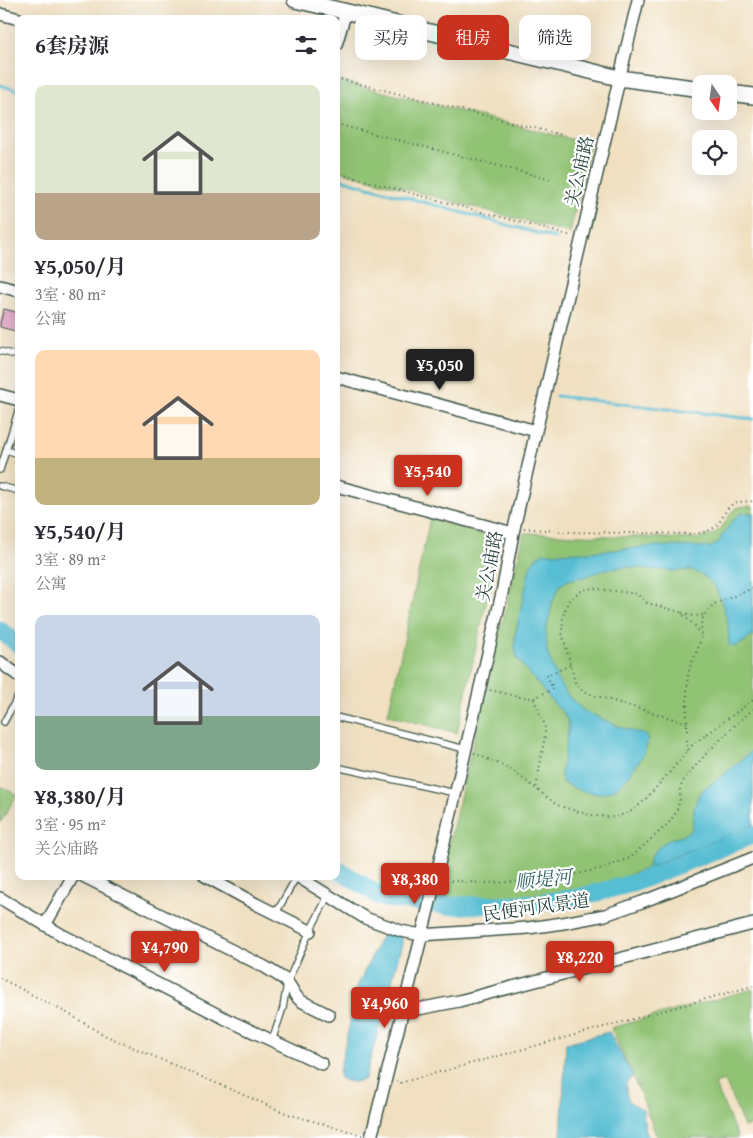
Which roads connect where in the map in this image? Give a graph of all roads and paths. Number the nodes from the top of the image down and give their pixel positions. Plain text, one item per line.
1 (295, 0) edge
2 (638, 0) edge
3 (346, 11) junction
4 (0, 14) edge
5 (15, 18) edge
6 (340, 31) edge
7 (619, 78) junction
8 (340, 79) edge
9 (692, 88) edge
10 (738, 94) edge
11 (753, 96) edge
12 (340, 125) edge
13 (562, 135) dead end
14 (340, 174) edge
15 (553, 180) dead end
16 (581, 239) junction
17 (0, 286) edge
18 (15, 290) edge
19 (0, 351) edge
20 (15, 355) edge
21 (340, 377) edge
22 (0, 395) edge
23 (15, 399) edge
24 (15, 421) edge
25 (536, 431) junction
26 (6, 450) junction
27 (15, 453) edge
28 (0, 470) edge
29 (0, 486) edge
30 (340, 487) edge
31 (15, 490) edge
32 (753, 501) edge
33 (513, 530) junction
34 (753, 588) edge
35 (680, 612) junction
36 (704, 615) junction
37 (702, 636) junction
38 (571, 665) junction
39 (3, 666) edge
40 (15, 674) edge
41 (480, 688) junction
42 (533, 698) junction
43 (753, 700) edge
44 (15, 701) edge
45 (753, 710) edge
46 (340, 718) edge
47 (4, 722) dead end
48 (687, 723) junction
49 (465, 749) junction
50 (687, 751) junction
51 (340, 768) edge
52 (536, 788) junction
53 (455, 793) junction
54 (753, 858) edge
55 (71, 880) edge
56 (91, 880) edge
57 (213, 880) edge
58 (295, 880) edge
59 (303, 880) edge
60 (434, 884) junction
61 (328, 896) junction
62 (0, 898) edge
63 (276, 913) junction
64 (753, 924) edge
65 (45, 925) junction
66 (310, 930) junction
67 (422, 931) junction
68 (0, 978) edge
69 (287, 983) junction
70 (753, 986) edge
71 (404, 1009) junction
72 (329, 1015) dead end
73 (272, 1041) junction
74 (322, 1064) dead end
75 (386, 1079) junction
76 (372, 1138) edge

1 - 3 street
2 - 7 street, 关公庙路
3 - 6 street
3 - 7 street
4 - 5 street
7 - 9 street
7 - 16 street, 关公庙路
8 - 13 path
10 - 11 street
12 - 15 path
14 - 16 path
16 - 25 street, 关公庙路
17 - 18 street
19 - 20 lane
21 - 25 street
22 - 23 street
24 - 26 lane
25 - 33 street, 关公庙路
26 - 27 lane
26 - 28 lane
29 - 31 lane
30 - 33 street
32 - 33 path
33 - 41 street, 关公庙路
34 - 36 path
35 - 36 path
35 - 37 path
35 - 38 path
36 - 37 path
37 - 48 path
38 - 42 path
38 - 48 path
39 - 40 street
41 - 42 path
41 - 49 street, 关公庙路
42 - 52 path
43 - 50 path
44 - 47 lane
45 - 60 path
46 - 49 lane
48 - 50 path
49 - 52 path
49 - 53 street, 关公庙路
50 - 52 path
51 - 53 lane
53 - 60 street, 关公庙路
54 - 67 street, 民便河风景道
55 - 65 street
56 - 69 street
57 - 63 street
58 - 63 lane
59 - 61 street, 民便河风景道
60 - 67 street, 关公庙路
61 - 66 lane
61 - 67 street, 民便河风景道
62 - 65 street
63 - 66 street
64 - 71 street
65 - 73 street
66 - 69 lane
67 - 71 street, 关公庙路
68 - 76 path
69 - 72 street
69 - 73 lane
70 - 75 path
71 - 75 street, 关公庙路
73 - 74 street
75 - 76 street, 关公庙路

